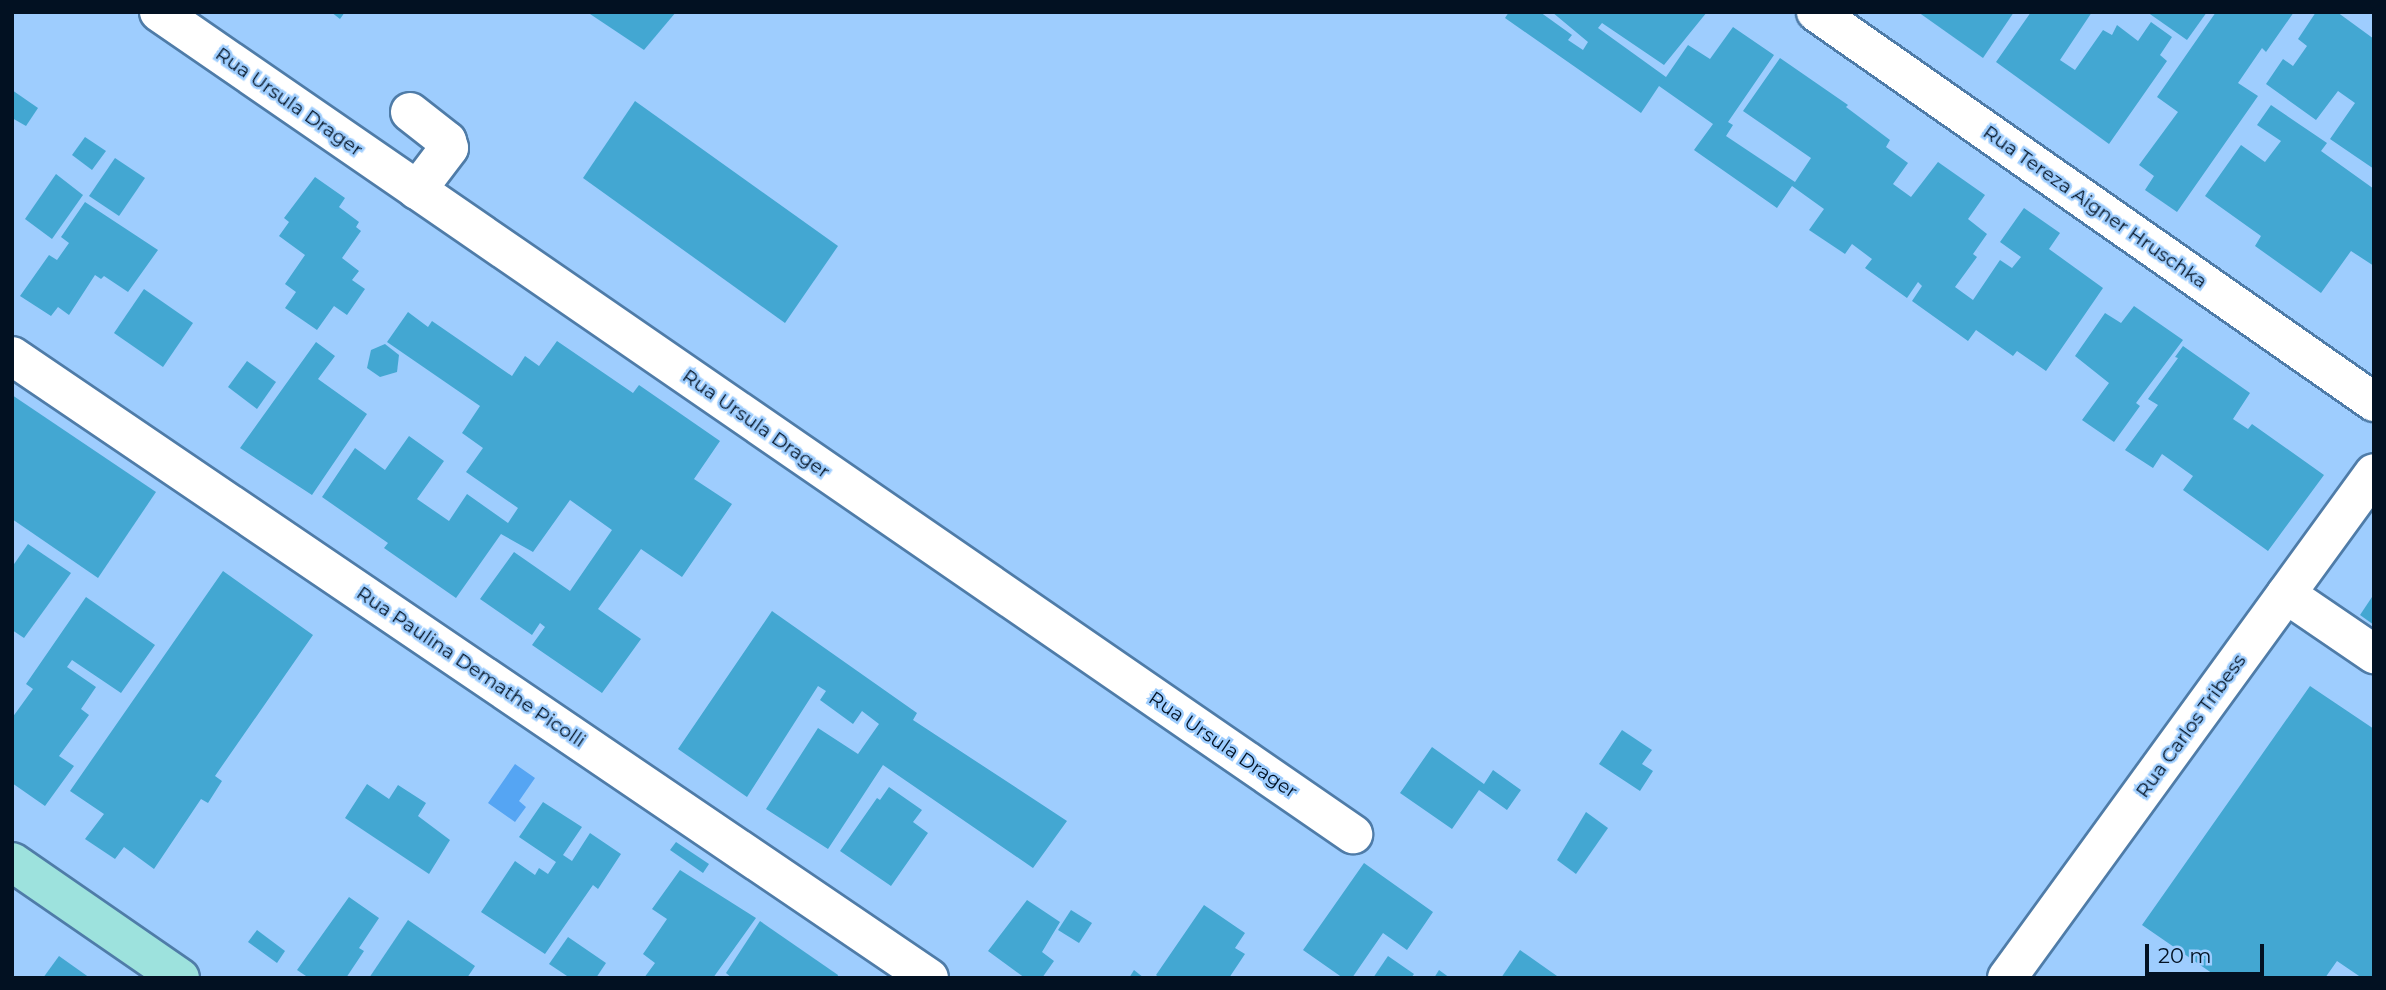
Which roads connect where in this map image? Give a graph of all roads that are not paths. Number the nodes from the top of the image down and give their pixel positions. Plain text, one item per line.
1 (159, 12) edge
2 (1816, 12) edge
3 (411, 112) dead end
4 (416, 190) junction
5 (12, 356) edge
6 (2374, 402) edge
7 (2374, 473) edge
8 (2286, 594) junction
9 (2374, 654) edge
10 (1353, 834) dead end
11 (12, 862) edge
12 (180, 978) edge
13 (929, 978) edge
14 (2007, 978) edge

1 - 4 street, Rua Ursula Drager
2 - 6 street, Rua Tereza Aigner Hruschka
3 - 4 street
4 - 10 street, Rua Ursula Drager
5 - 13 street, Rua Paulina Demathe Picolli
7 - 8 street, Rua Carlos Tribess
8 - 9 street
8 - 14 street, Rua Carlos Tribess
11 - 12 main road

